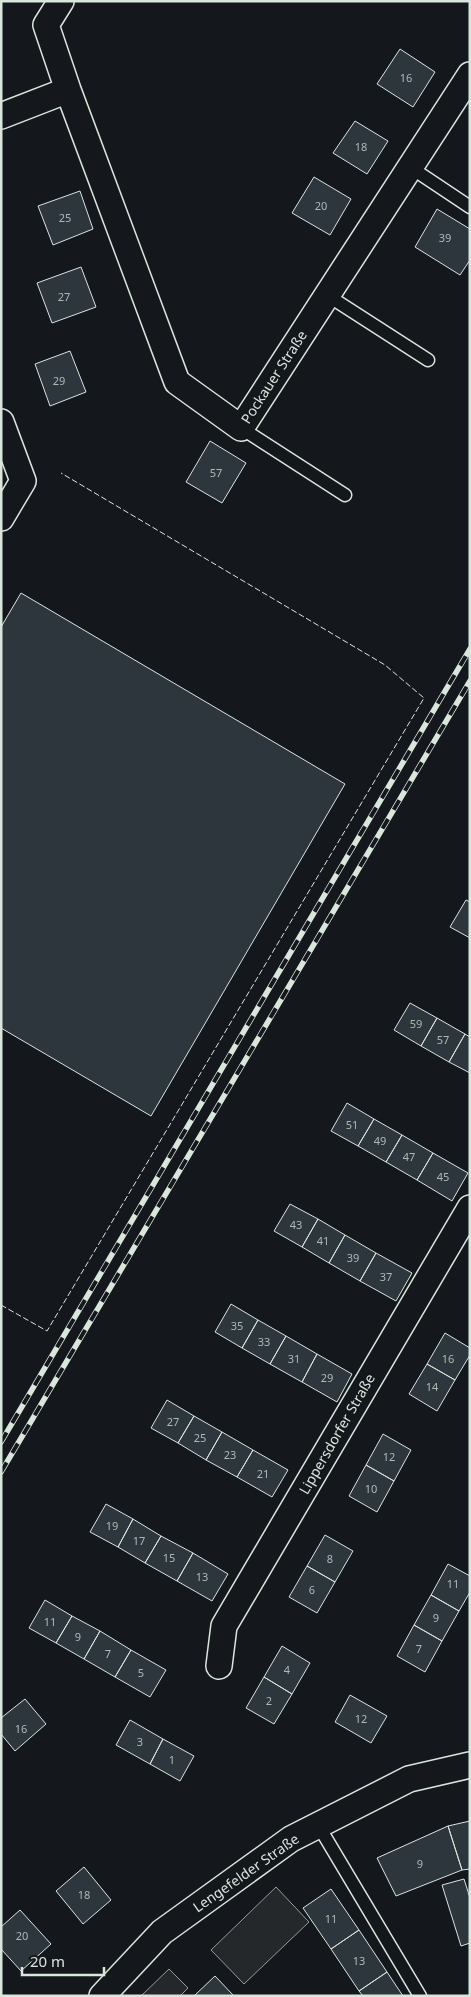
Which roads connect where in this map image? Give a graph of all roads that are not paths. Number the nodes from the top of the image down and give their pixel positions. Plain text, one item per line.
1 (61, 1) edge
2 (470, 75) edge
3 (68, 90) junction
4 (1, 116) edge
5 (410, 167) junction
6 (470, 207) edge
7 (327, 295) junction
8 (428, 360) dead end
9 (1, 422) edge
10 (241, 428) junction
11 (345, 495) dead end
12 (1, 518) edge
13 (470, 1208) edge
14 (219, 1666) dead end
15 (470, 1765) edge
16 (318, 1825) junction
17 (102, 1996) edge
18 (420, 1996) edge

1 - 3 street, Pockauer Straße
2 - 5 street, Pockauer Straße
3 - 4 street
3 - 10 street, Pockauer Straße
5 - 6 lane
5 - 7 street, Pockauer Straße
7 - 8 lane
7 - 10 street, Pockauer Straße
9 - 12 street
10 - 11 lane
13 - 14 street, Lippersdorfer Straße
15 - 16 street, Lengefelder Straße
16 - 17 street, Lengefelder Straße
16 - 18 lane

